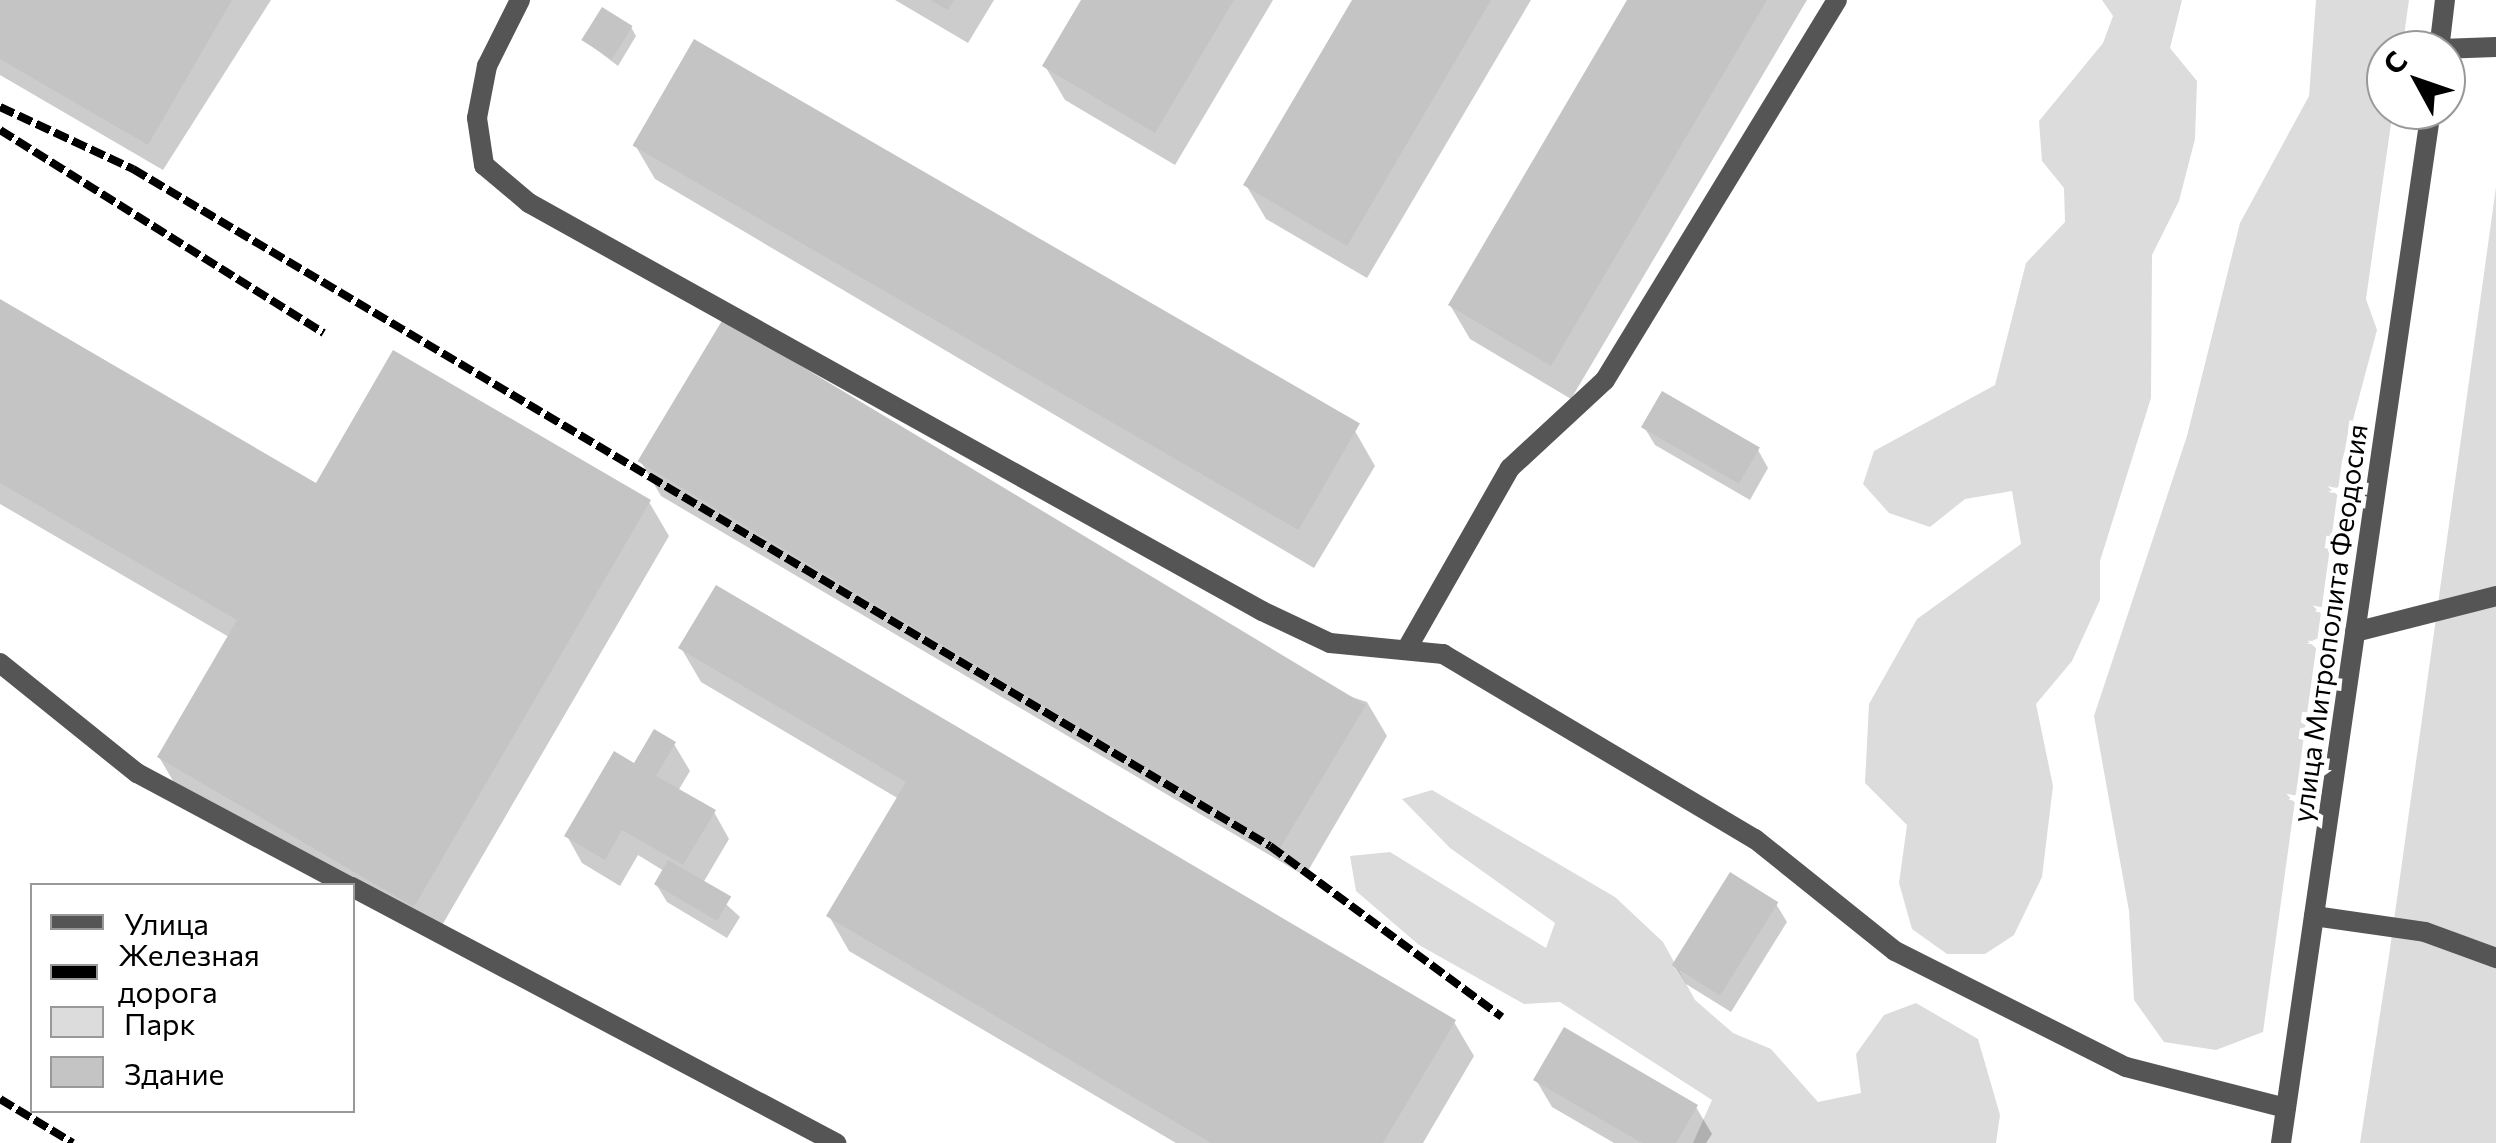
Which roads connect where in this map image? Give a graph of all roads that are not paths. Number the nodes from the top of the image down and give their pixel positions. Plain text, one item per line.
1 (520, 0) edge
2 (1837, 0) edge
3 (2445, 0) edge
4 (2442, 30) edge
5 (2496, 47) edge
6 (2466, 49) edge
7 (2428, 130) edge
8 (2496, 596) edge
9 (2355, 632) junction
10 (1409, 646) junction
11 (0, 663) edge
12 (345, 883) edge
13 (355, 888) edge
14 (2314, 916) junction
15 (2496, 958) edge
16 (2286, 1108) junction
17 (836, 1143) edge
18 (2281, 1143) edge

1 - 10 street
2 - 10 street
3 - 4 street
5 - 6 street
7 - 9 street, улица Митрополита Феодосия
8 - 9 street
9 - 14 street, улица Митрополита Феодосия
10 - 16 street
11 - 12 street
13 - 17 street
14 - 15 street
14 - 16 street, улица Митрополита Феодосия
16 - 18 street, улица Митрополита Феодосия

